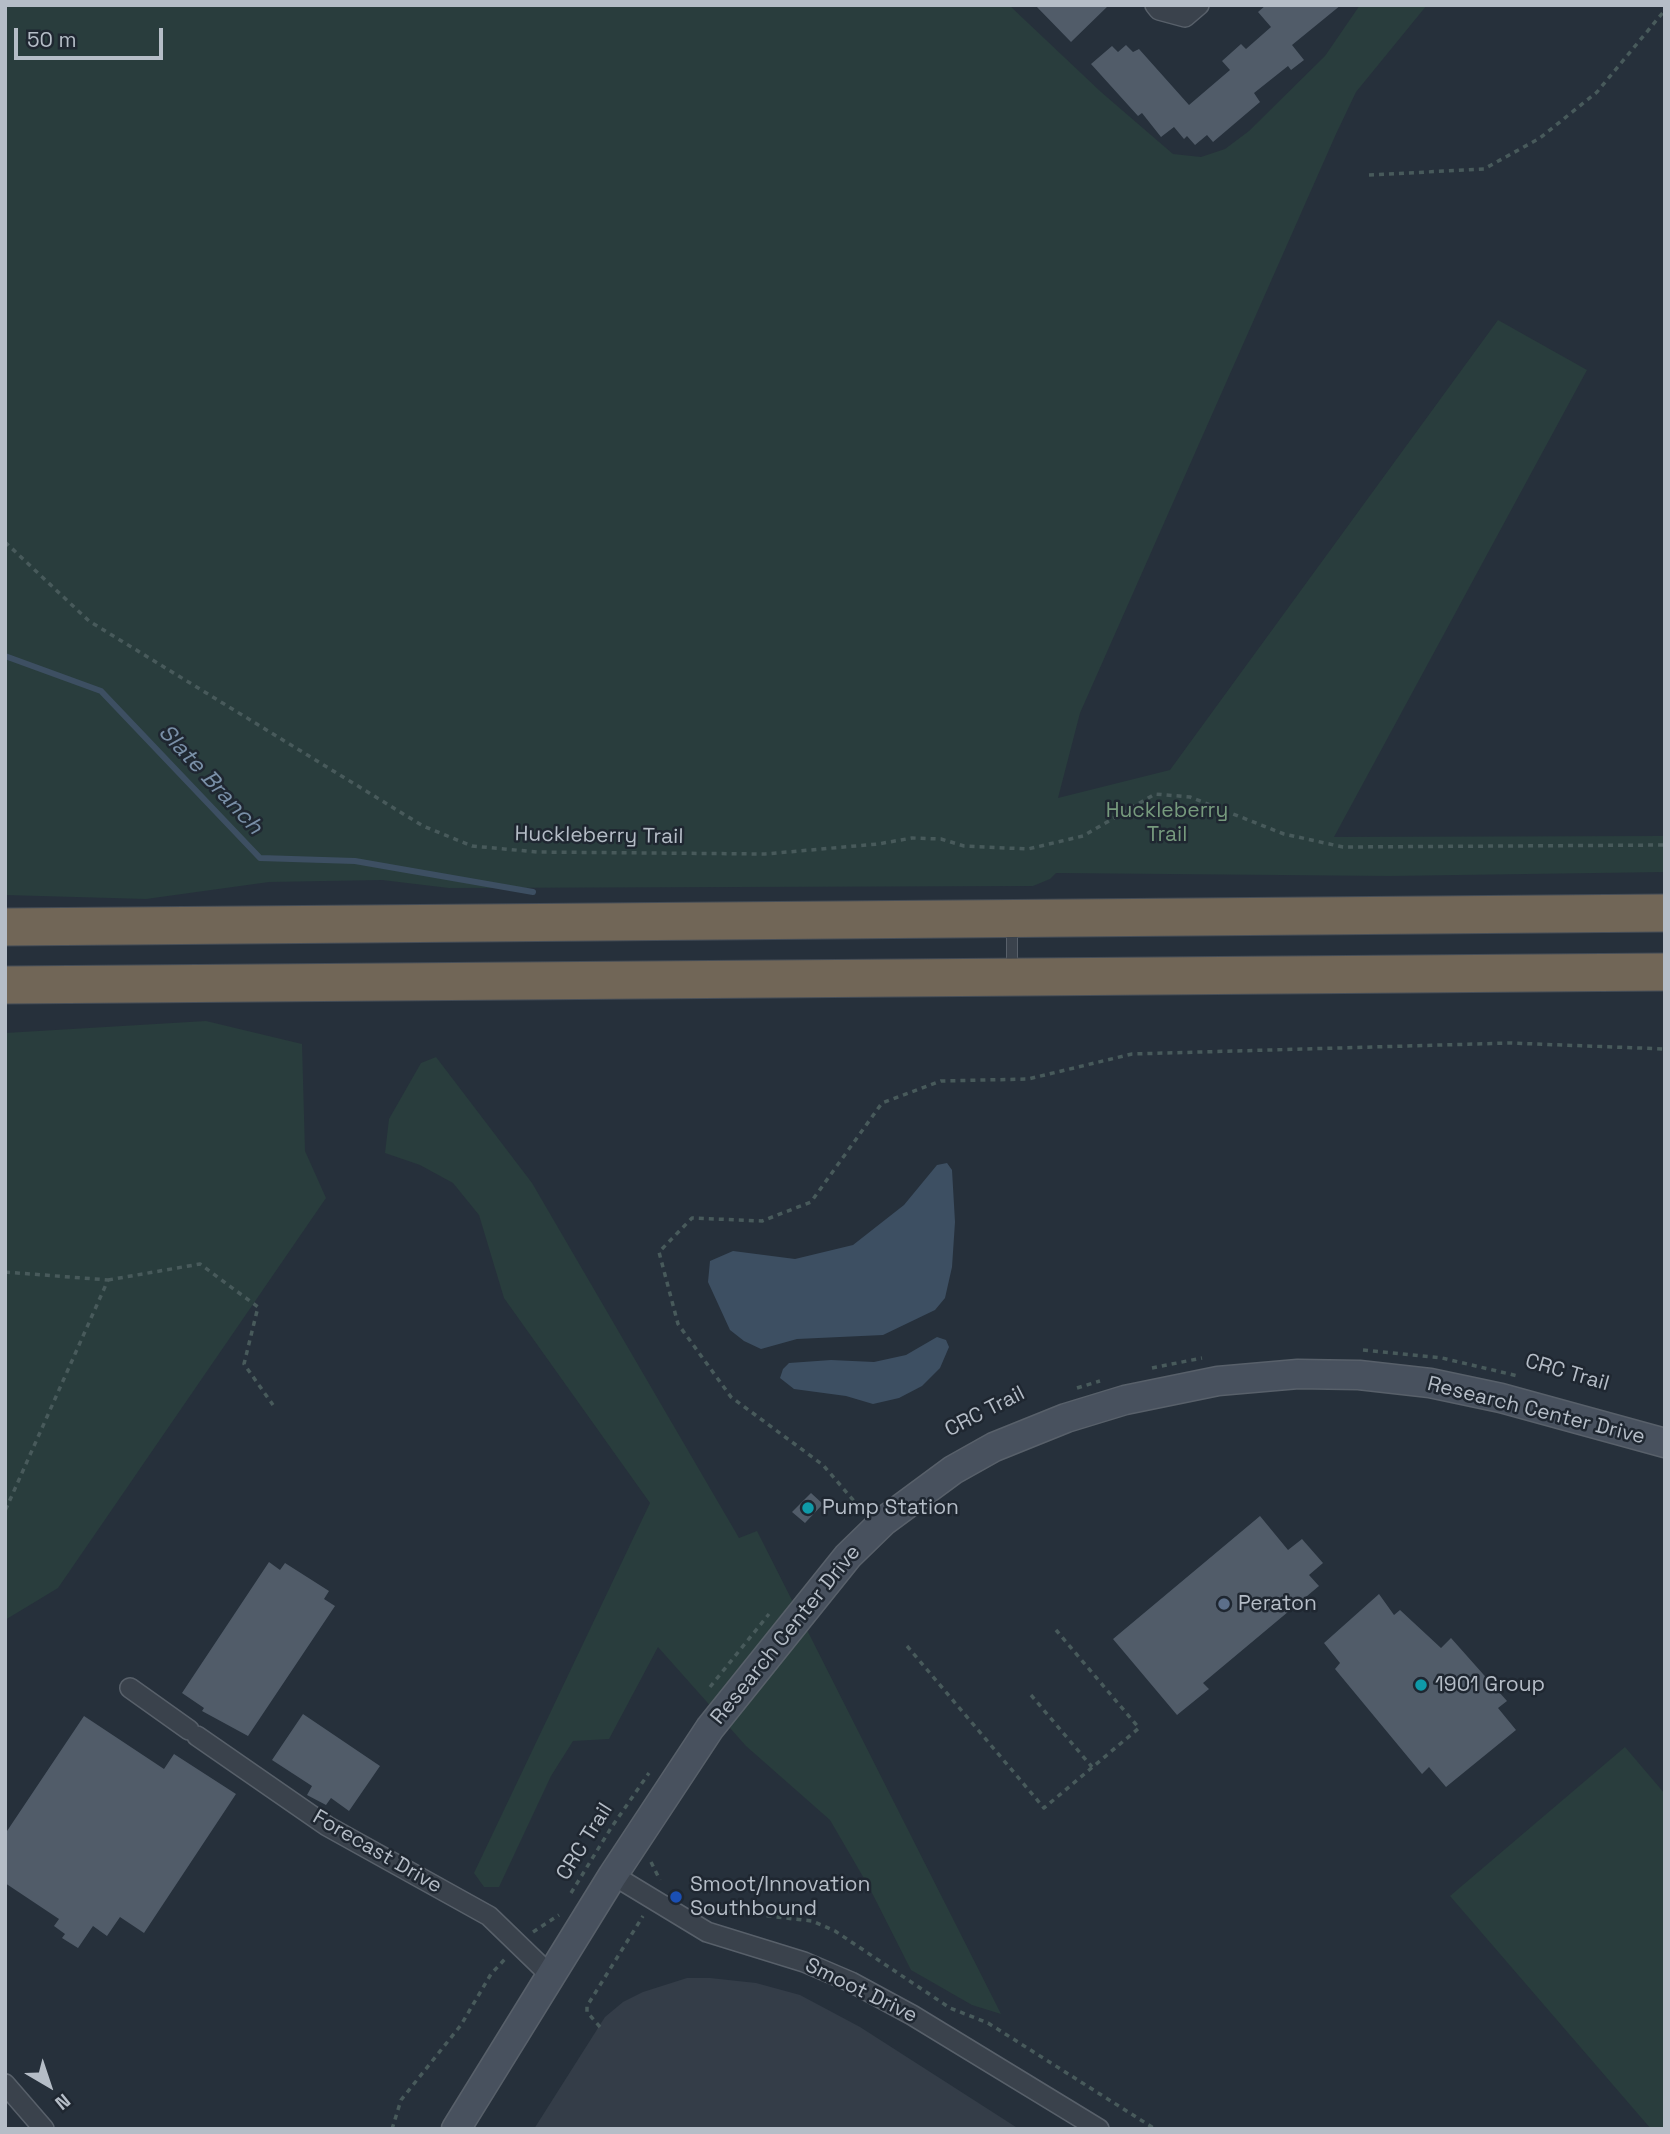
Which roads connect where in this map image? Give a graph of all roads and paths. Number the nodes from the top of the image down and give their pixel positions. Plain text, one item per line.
1 (1155, 5) edge
2 (1199, 5) edge
3 (1665, 10) edge
4 (1369, 176) dead end
5 (5, 542) edge
6 (1665, 845) edge
7 (1665, 913) edge
8 (1012, 918) junction
9 (5, 927) edge
10 (1665, 972) edge
11 (1012, 977) junction
12 (5, 985) edge
13 (1665, 1049) edge
14 (5, 1272) edge
15 (108, 1280) junction
16 (1360, 1350) dead end
17 (1212, 1357) dead end
18 (1149, 1369) dead end
19 (1111, 1378) dead end
20 (1526, 1378) dead end
21 (1074, 1389) dead end
22 (273, 1405) dead end
23 (1665, 1443) edge
24 (868, 1502) dead end
25 (860, 1508) junction
26 (5, 1511) edge
27 (851, 1518) dead end
28 (774, 1608) dead end
29 (1056, 1630) dead end
30 (907, 1646) dead end
31 (130, 1688) dead end
32 (709, 1689) dead end
33 (1031, 1695) dead end
34 (656, 1764) dead end
35 (1092, 1768) junction
36 (614, 1875) junction
37 (570, 1895) dead end
38 (564, 1906) dead end
39 (644, 1914) dead end
40 (534, 1931) dead end
41 (506, 1958) dead end
42 (551, 1976) junction
43 (600, 2027) dead end
44 (5, 2084) edge
45 (44, 2129) edge
46 (392, 2129) edge
47 (456, 2129) edge
48 (1099, 2129) edge

1 - 2 street
3 - 4 path
5 - 6 path, Huckleberry Trail
7 - 8 highway
8 - 9 highway
8 - 11 lane
10 - 11 highway
11 - 12 highway
13 - 25 path
14 - 15 path
15 - 22 path
15 - 26 path
16 - 20 path, CRC Trail
17 - 18 path
19 - 21 path
23 - 36 main road, Research Center Drive
24 - 25 path
25 - 27 path
28 - 32 path
29 - 35 path
30 - 35 path
31 - 42 street, Forecast Drive
33 - 35 path
34 - 37 path, CRC Trail
36 - 42 main road, Research Center Drive
36 - 48 street, Smoot Drive
38 - 40 path, CRC Trail
39 - 43 path
41 - 46 path
42 - 47 main road, Research Center Drive
44 - 45 street

